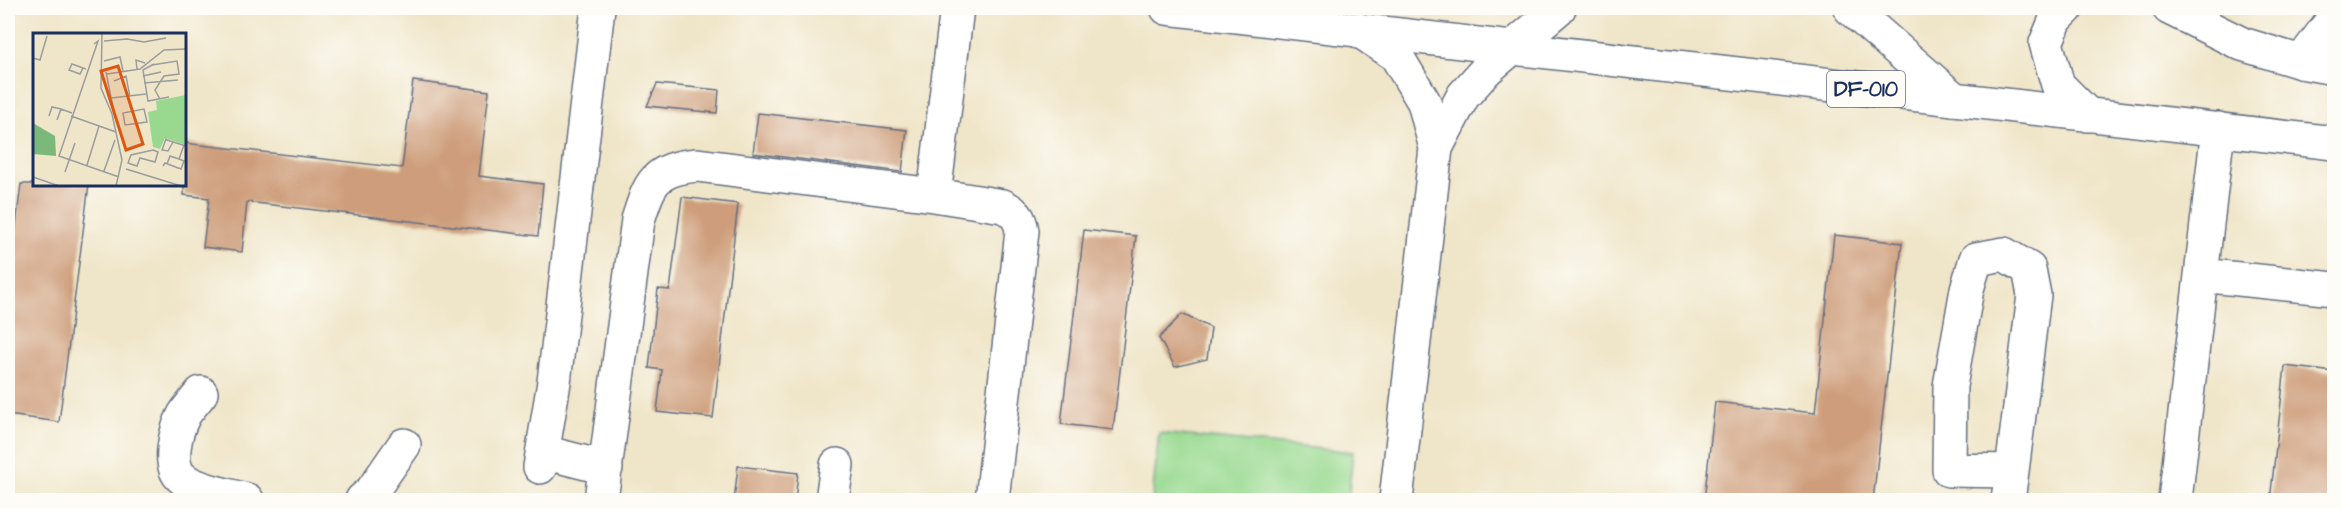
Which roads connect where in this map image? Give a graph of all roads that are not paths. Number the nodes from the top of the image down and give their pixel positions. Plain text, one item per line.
1 (598, 8) edge
2 (957, 8) edge
3 (1167, 8) edge
4 (1559, 8) edge
5 (1850, 8) edge
6 (2067, 8) edge
7 (2169, 8) edge
8 (2334, 18) edge
9 (1346, 21) edge
10 (1515, 48) junction
11 (2301, 62) junction
12 (2334, 68) edge
13 (1954, 99) junction
14 (2088, 114) junction
15 (2218, 129) junction
16 (2334, 143) edge
17 (1436, 148) junction
18 (934, 195) junction
19 (2201, 275) junction
20 (2334, 289) edge
21 (201, 393) dead end
22 (404, 445) dead end
23 (837, 465) dead end
24 (606, 468) junction
25 (2010, 486) edge
26 (247, 501) edge
27 (362, 501) edge
28 (601, 501) edge
29 (832, 501) edge
30 (992, 501) edge
31 (1396, 501) edge
32 (2175, 501) edge

1 - 24 main road
2 - 18 main road
3 - 9 main road, DF-010
4 - 10 main road
5 - 13 main road
6 - 14 main road
7 - 11 main road
8 - 11 main road
9 - 10 main road, DF-010
9 - 17 main road
10 - 13 main road, DF-010
10 - 17 main road
11 - 12 main road
13 - 14 main road, DF-010
14 - 15 main road, DF-010
15 - 16 main road, DF-010
15 - 19 main road
17 - 31 main road
18 - 24 main road
18 - 30 main road
19 - 20 main road
19 - 32 main road
21 - 26 main road
22 - 27 main road
23 - 29 main road
24 - 28 main road
25 - 25 main road

